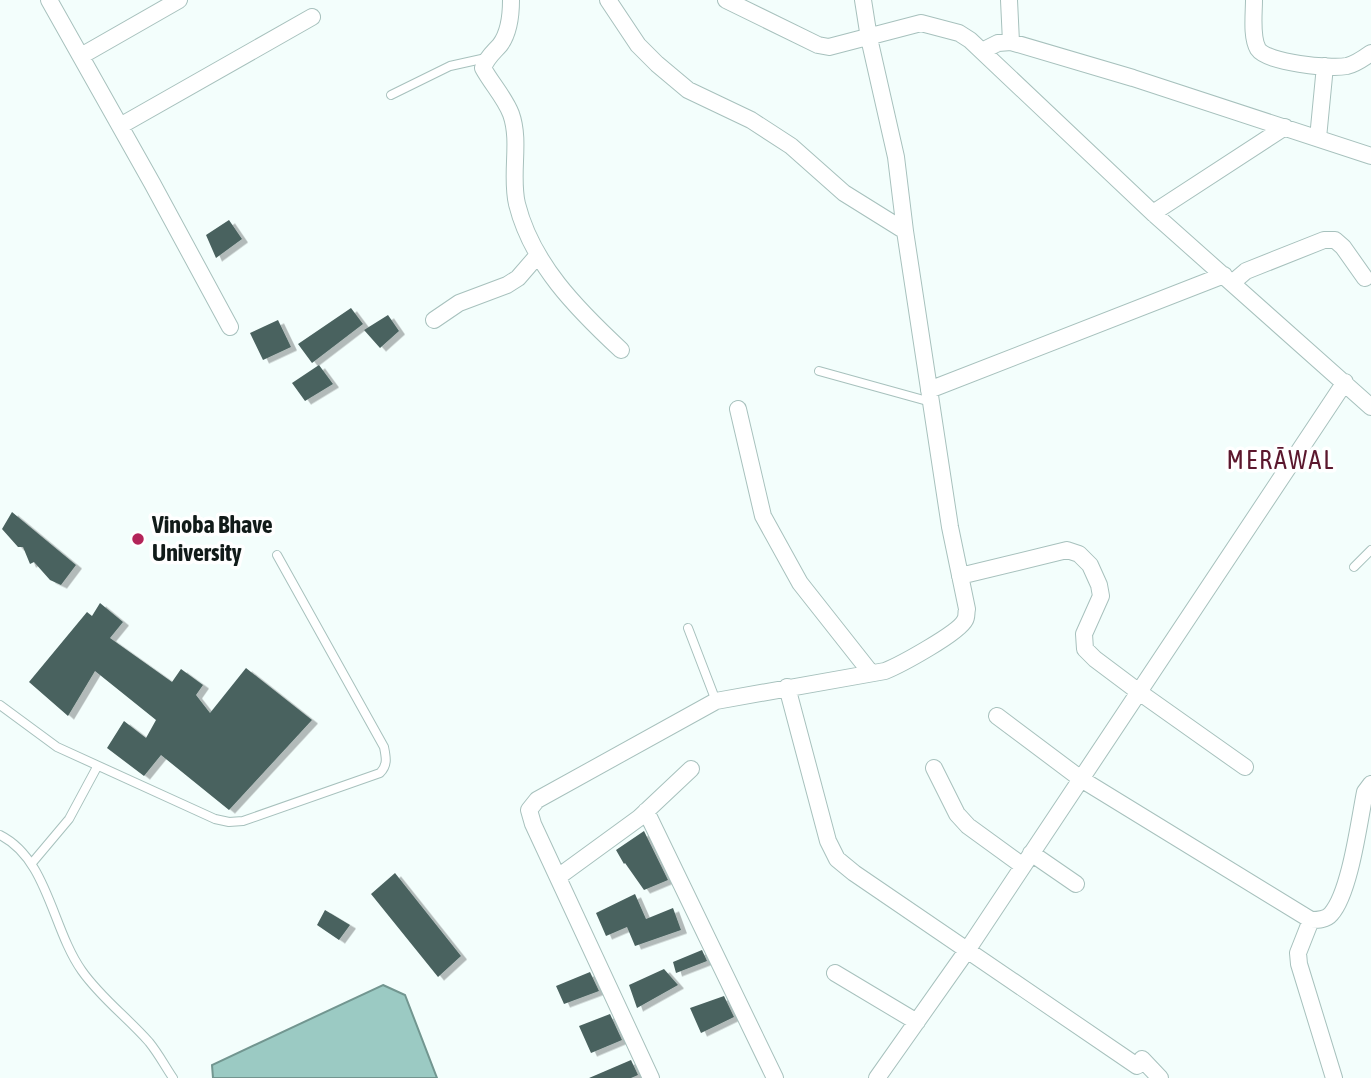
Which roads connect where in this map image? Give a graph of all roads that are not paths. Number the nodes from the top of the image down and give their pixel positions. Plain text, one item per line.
1 (50, 0) edge
2 (179, 0) edge
3 (511, 0) edge
4 (608, 0) edge
5 (726, 0) edge
6 (863, 0) edge
7 (1009, 0) edge
8 (1254, 0) edge
9 (312, 17) dead end
10 (869, 38) junction
11 (1011, 42) junction
12 (982, 51) junction
13 (1371, 53) edge
14 (81, 56) junction
15 (487, 58) junction
16 (1325, 66) junction
17 (391, 95) dead end
18 (121, 126) junction
19 (1286, 127) junction
20 (1318, 138) junction
21 (1371, 156) edge
22 (1153, 214) junction
23 (905, 231) junction
24 (537, 256) junction
25 (1365, 278) dead end
26 (1228, 279) junction
27 (434, 320) dead end
28 (230, 327) dead end
29 (621, 350) dead end
30 (819, 371) dead end
31 (1345, 382) junction
32 (930, 396) junction
33 (1371, 407) edge
34 (737, 409) dead end
35 (1371, 550) edge
36 (277, 555) dead end
37 (1354, 567) dead end
38 (960, 576) junction
39 (688, 628) dead end
40 (871, 673) junction
41 (787, 687) junction
42 (1139, 692) junction
43 (716, 701) junction
44 (0, 705) edge
45 (997, 716) dead end
46 (97, 767) junction
47 (1245, 767) dead end
48 (934, 768) dead end
49 (691, 769) dead end
50 (1081, 779) junction
51 (1371, 784) edge
52 (646, 811) junction
53 (0, 835) edge
54 (1027, 860) junction
55 (32, 863) junction
56 (558, 877) junction
57 (1076, 884) dead end
58 (1311, 920) junction
59 (968, 949) junction
60 (835, 973) dead end
61 (917, 1021) junction
62 (173, 1078) edge
63 (651, 1078) edge
64 (775, 1078) edge
65 (877, 1078) edge
66 (1160, 1078) edge
67 (1334, 1078) edge

1 - 14 street
2 - 14 street
3 - 15 street
4 - 23 street
5 - 10 street
6 - 10 street
7 - 11 street
8 - 16 street
9 - 18 street
10 - 12 street
10 - 23 street
11 - 12 street
11 - 19 street
12 - 22 street
13 - 16 street
14 - 18 street
15 - 17 lane
15 - 24 street
16 - 20 street
18 - 28 street
19 - 20 street
19 - 22 street
20 - 21 street
22 - 26 street
23 - 32 street
24 - 27 street
24 - 29 street
25 - 26 street
26 - 31 street
26 - 32 street
30 - 32 lane
31 - 33 street
31 - 42 street
32 - 38 street
34 - 40 street
35 - 37 lane
36 - 46 lane
38 - 40 street
38 - 42 street
39 - 43 lane
40 - 41 street
41 - 43 street
41 - 59 street
42 - 47 street
42 - 50 street
43 - 56 street
44 - 46 lane
45 - 50 street
46 - 55 lane
48 - 54 street
49 - 52 street
50 - 54 street
50 - 58 street
51 - 58 street
52 - 56 street
52 - 64 street
53 - 55 lane
54 - 57 street
54 - 59 street
55 - 62 lane
56 - 63 street
58 - 67 street
59 - 61 street
59 - 66 street
60 - 61 street
61 - 65 street

